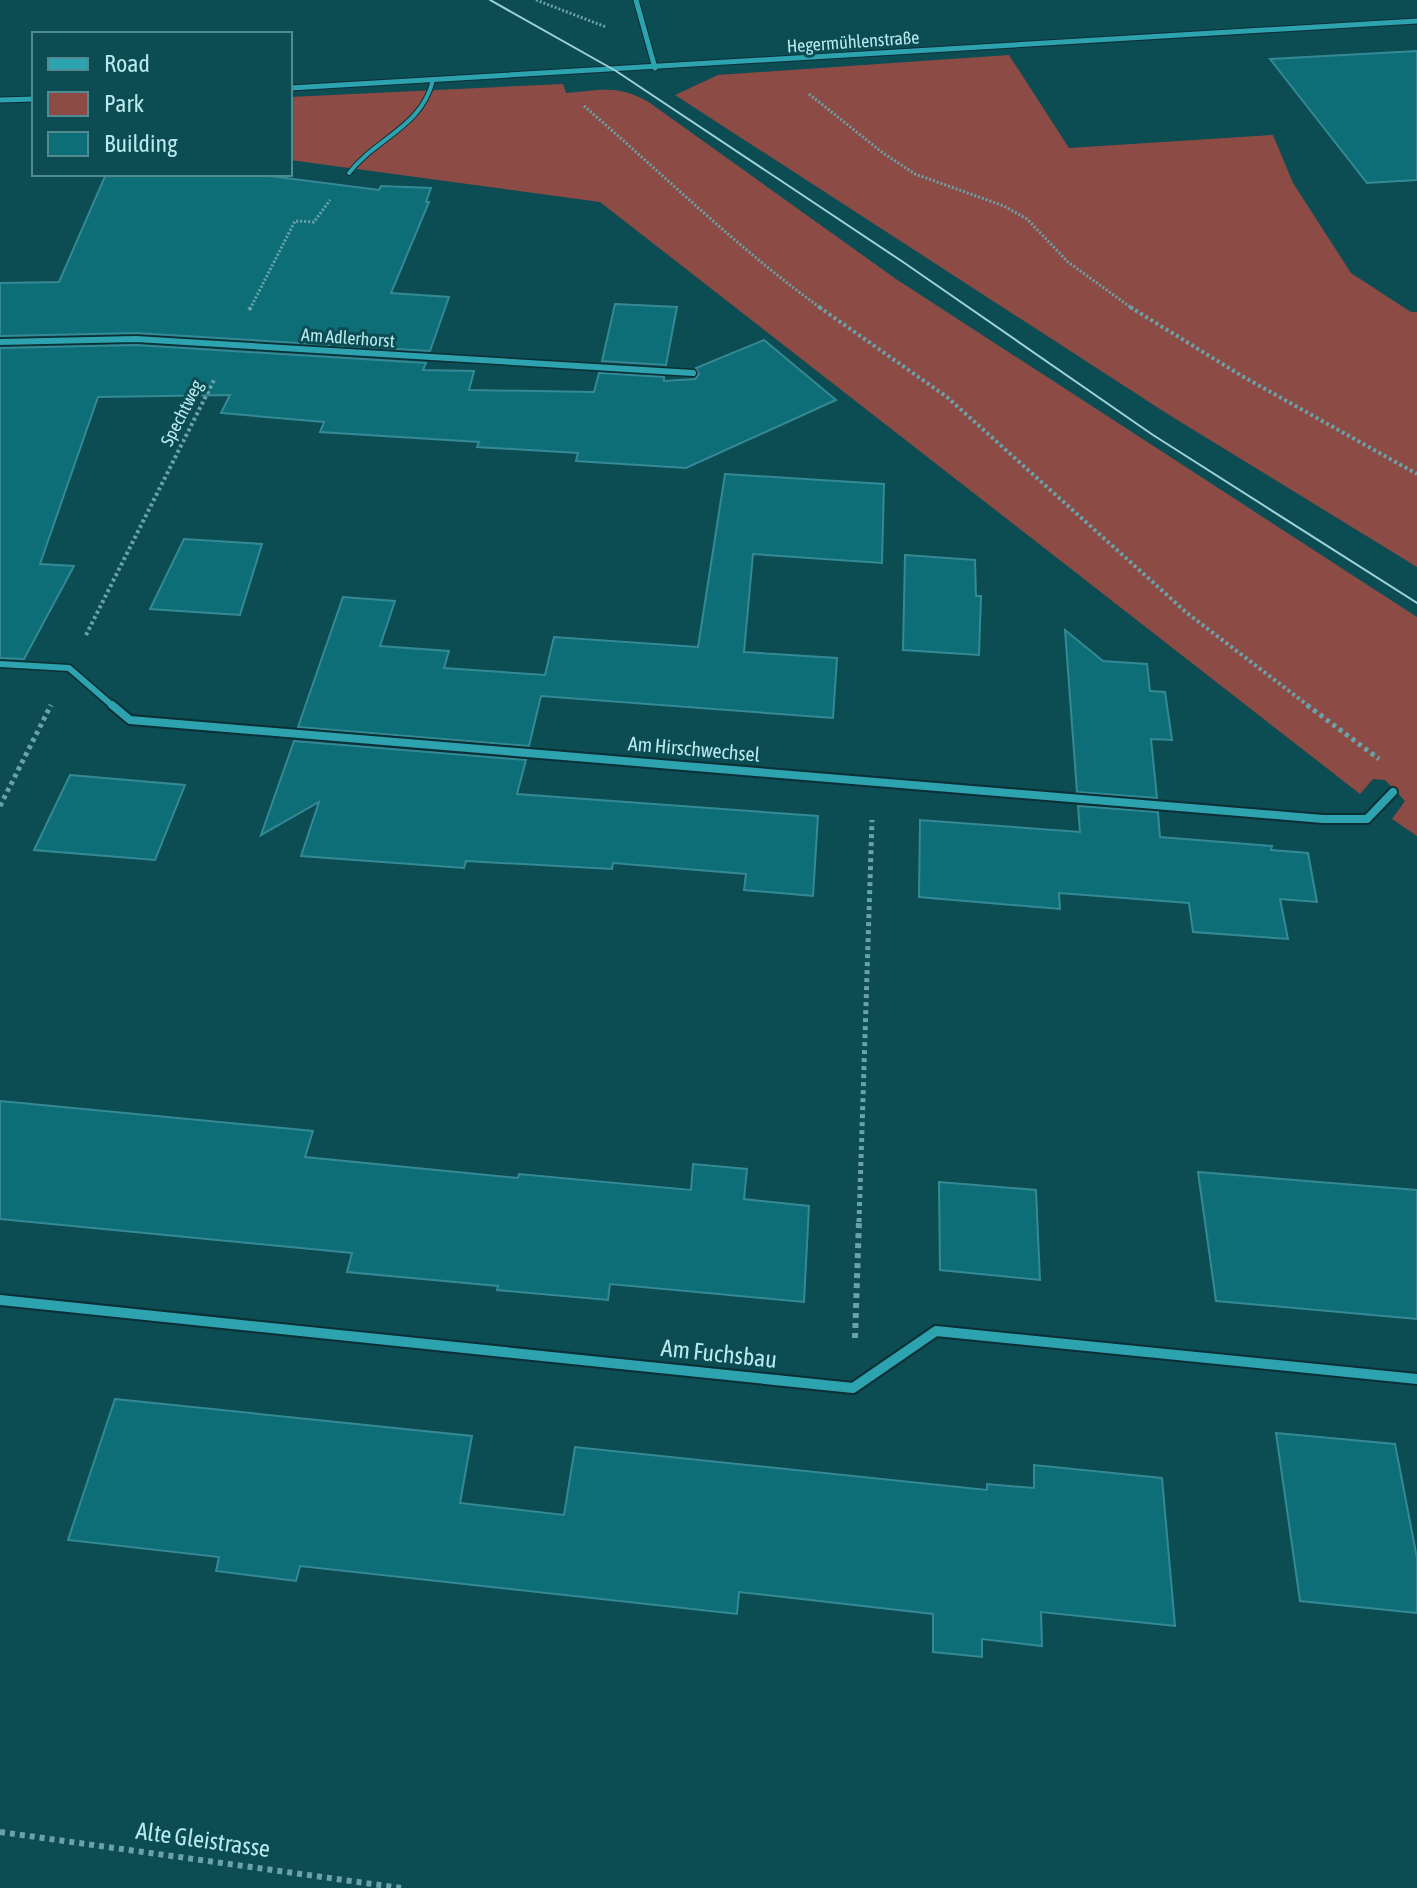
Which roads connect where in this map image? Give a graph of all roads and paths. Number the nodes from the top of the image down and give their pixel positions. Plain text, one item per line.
1 (536, 0) edge
2 (636, 0) edge
3 (1417, 21) edge
4 (648, 42) junction
5 (765, 61) junction
6 (655, 68) junction
7 (568, 74) junction
8 (433, 80) junction
9 (292, 88) edge
10 (32, 99) edge
11 (0, 100) edge
12 (349, 173) joint
13 (0, 342) edge
14 (232, 345) junction
15 (693, 373) dead end
16 (1417, 474) edge
17 (0, 664) edge
18 (69, 668) junction
19 (1382, 761) dead end
20 (873, 779) junction
21 (1393, 792) dead end
22 (0, 806) edge
23 (0, 1300) edge
24 (1417, 1379) edge
25 (853, 1388) junction
26 (0, 1832) edge
27 (401, 1888) edge

1 - 4 path
2 - 4 street
3 - 5 street, Hegermühlenstraße
4 - 6 street
5 - 6 street, Hegermühlenstraße
5 - 16 path
6 - 7 street, Hegermühlenstraße
7 - 8 street, Hegermühlenstraße
7 - 19 path
8 - 9 street, Hegermühlenstraße
8 - 12 lane
10 - 11 street
12 - 14 path, Spechtweg
13 - 14 street, Am Adlerhorst
14 - 15 street, Am Adlerhorst
14 - 18 path, Spechtweg
17 - 18 street
18 - 20 street, Am Hirschwechsel
18 - 22 path, Spechtweg
20 - 21 street, Am Hirschwechsel
20 - 25 path
23 - 25 street, Am Fuchsbau
24 - 25 street
26 - 27 path, Alte Gleistrasse

